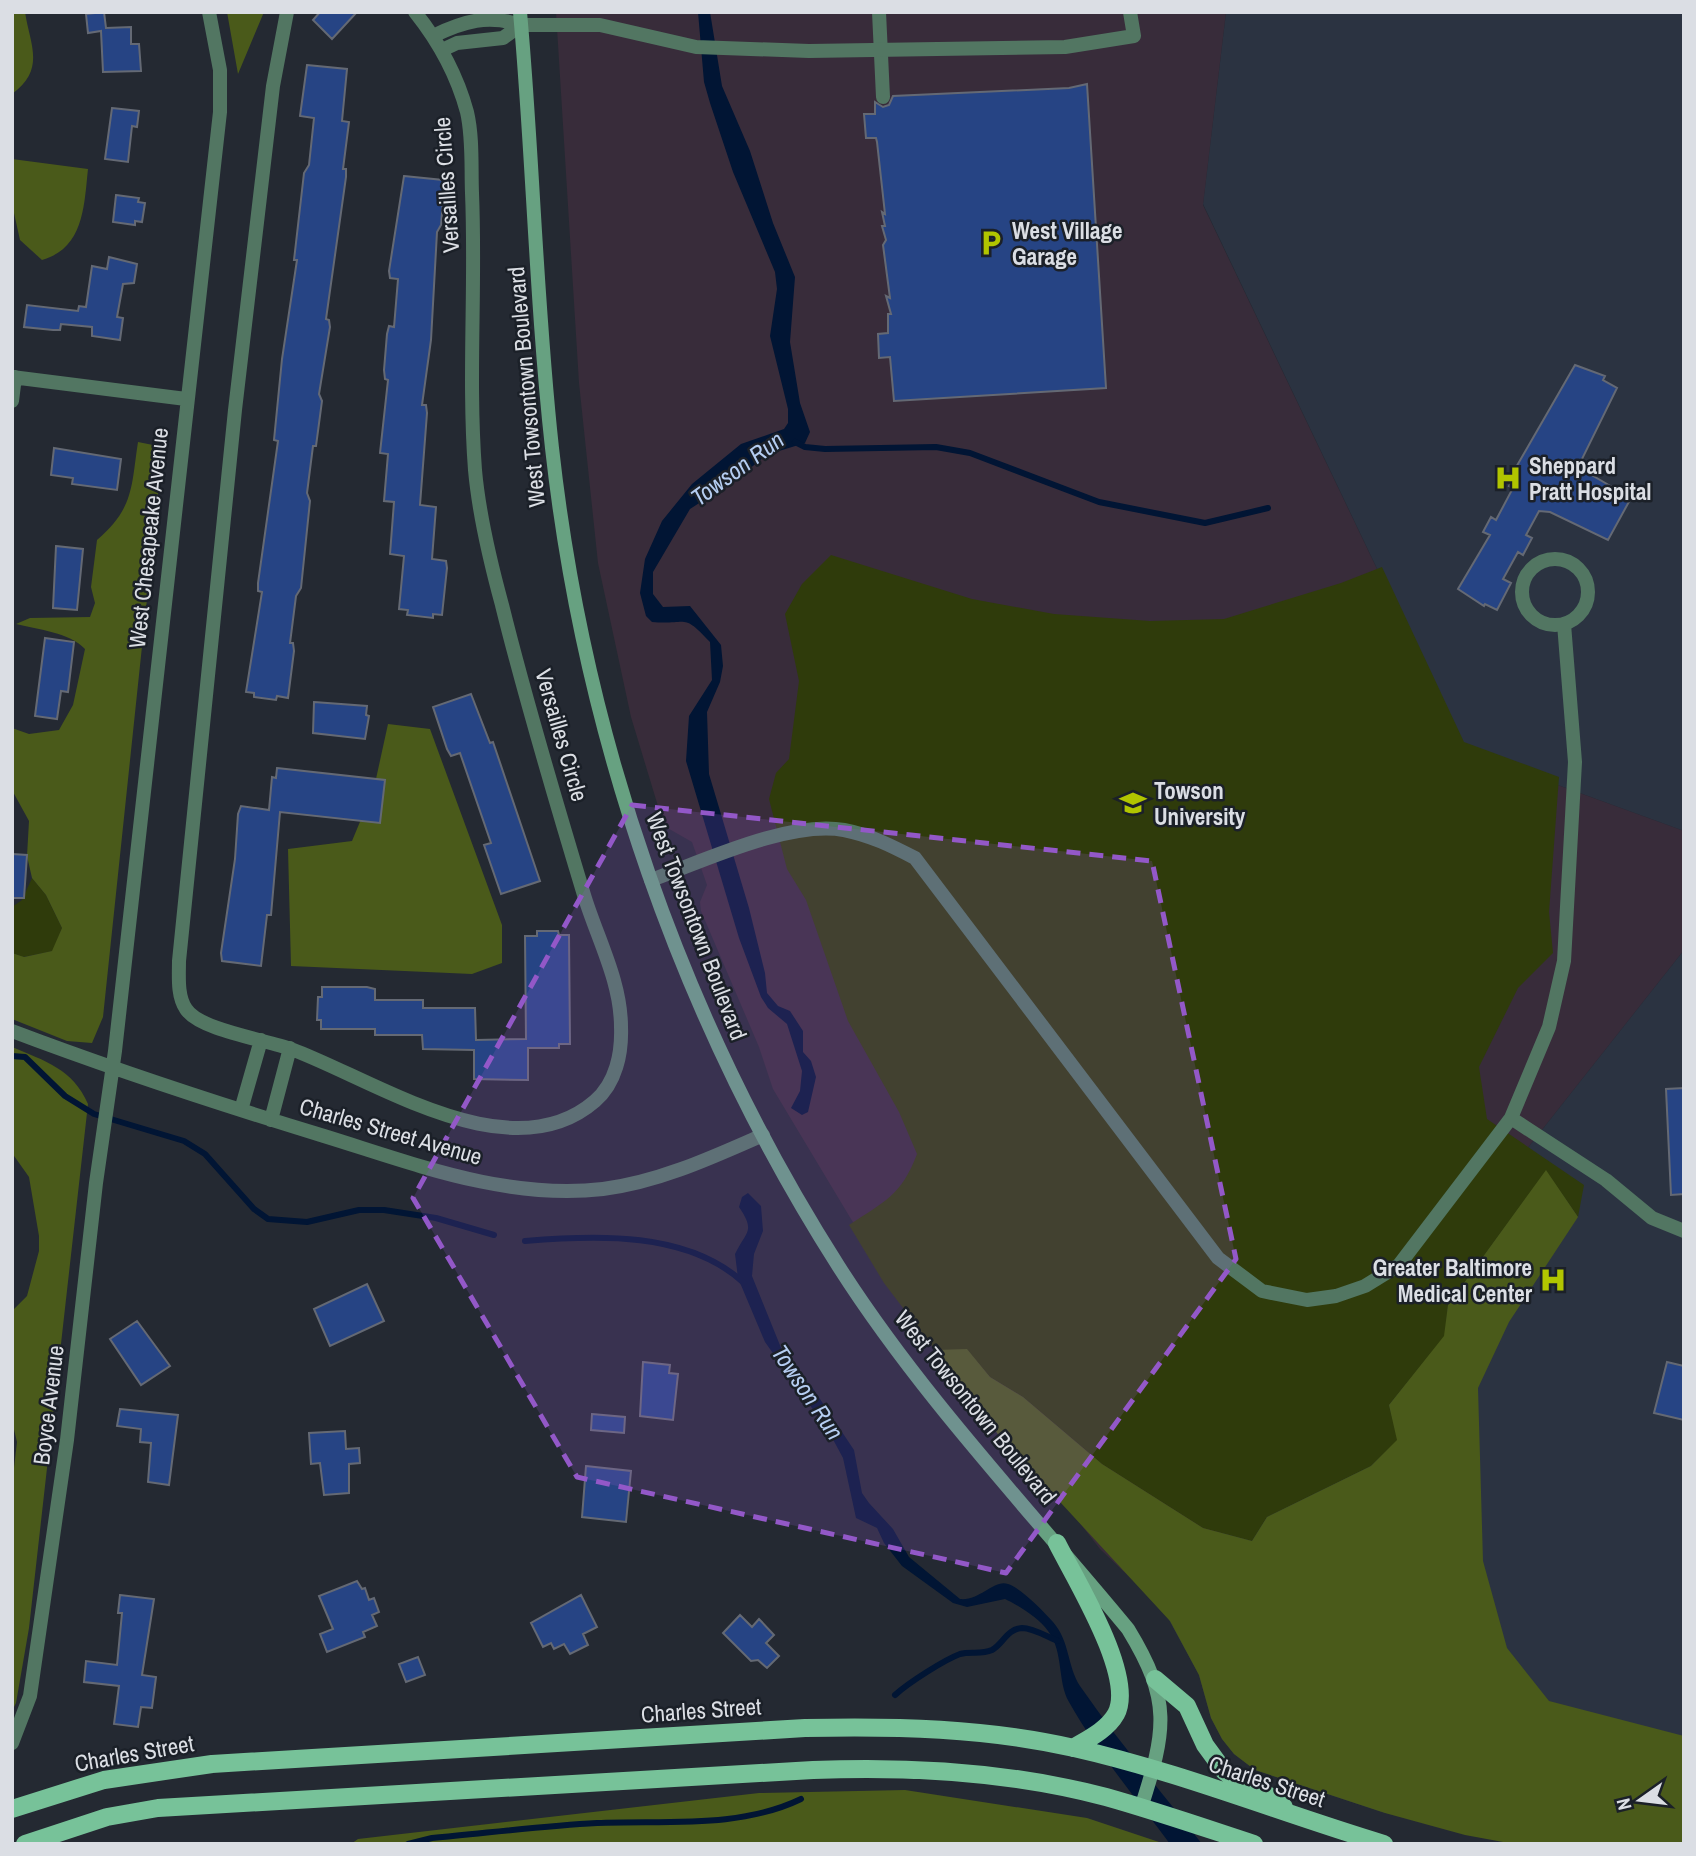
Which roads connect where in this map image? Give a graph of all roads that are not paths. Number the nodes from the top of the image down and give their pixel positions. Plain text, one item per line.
1 (209, 12) edge
2 (286, 12) edge
3 (415, 12) edge
4 (879, 12) edge
5 (1130, 12) edge
6 (521, 19) edge
7 (433, 36) junction
8 (442, 51) junction
9 (882, 52) junction
10 (883, 97) dead end
11 (14, 377) edge
12 (186, 400) junction
13 (12, 401) edge
14 (1564, 624) junction
15 (651, 880) junction
16 (12, 1031) edge
17 (261, 1040) junction
18 (290, 1048) junction
19 (112, 1069) junction
20 (241, 1110) junction
21 (1511, 1118) junction
22 (271, 1120) junction
23 (763, 1135) junction
24 (1684, 1231) edge
25 (1057, 1543) junction
26 (1155, 1679) junction
27 (12, 1744) edge
28 (1073, 1748) junction
29 (1153, 1771) junction
30 (1141, 1808) junction
31 (12, 1809) edge
32 (1295, 1815) junction
33 (25, 1844) edge
34 (1254, 1844) edge
35 (1384, 1844) edge

1 - 12 street, West Chesapeake Avenue
2 - 17 street, Versailles Circle
3 - 7 street, Versailles Circle
4 - 9 street
5 - 9 street
6 - 7 street
6 - 8 street
6 - 9 street
6 - 15 main road, West Towsontown Boulevard
7 - 8 street, Versailles Circle
8 - 18 street, Versailles Circle
9 - 10 street
11 - 12 street
11 - 13 street
12 - 19 street, West Chesapeake Avenue
14 - 14 street
14 - 21 street
15 - 21 street
15 - 23 main road, West Towsontown Boulevard
16 - 19 street, Charles Street Avenue
17 - 18 street, Versailles Circle
17 - 20 street
18 - 22 street
19 - 20 street, Charles Street Avenue
19 - 27 street, Boyce Avenue
20 - 22 street, Charles Street Avenue
21 - 24 street
22 - 23 street, Charles Street Avenue
23 - 25 main road, West Towsontown Boulevard
25 - 26 main road, West Towsontown Boulevard
25 - 28 main road
26 - 29 main road, West Towsontown Boulevard
26 - 32 main road
28 - 29 main road, Charles Street
28 - 31 main road, Charles Street
29 - 30 main road, West Towsontown Boulevard
29 - 32 main road, Charles Street
30 - 33 main road
30 - 34 main road
32 - 35 main road, Charles Street

